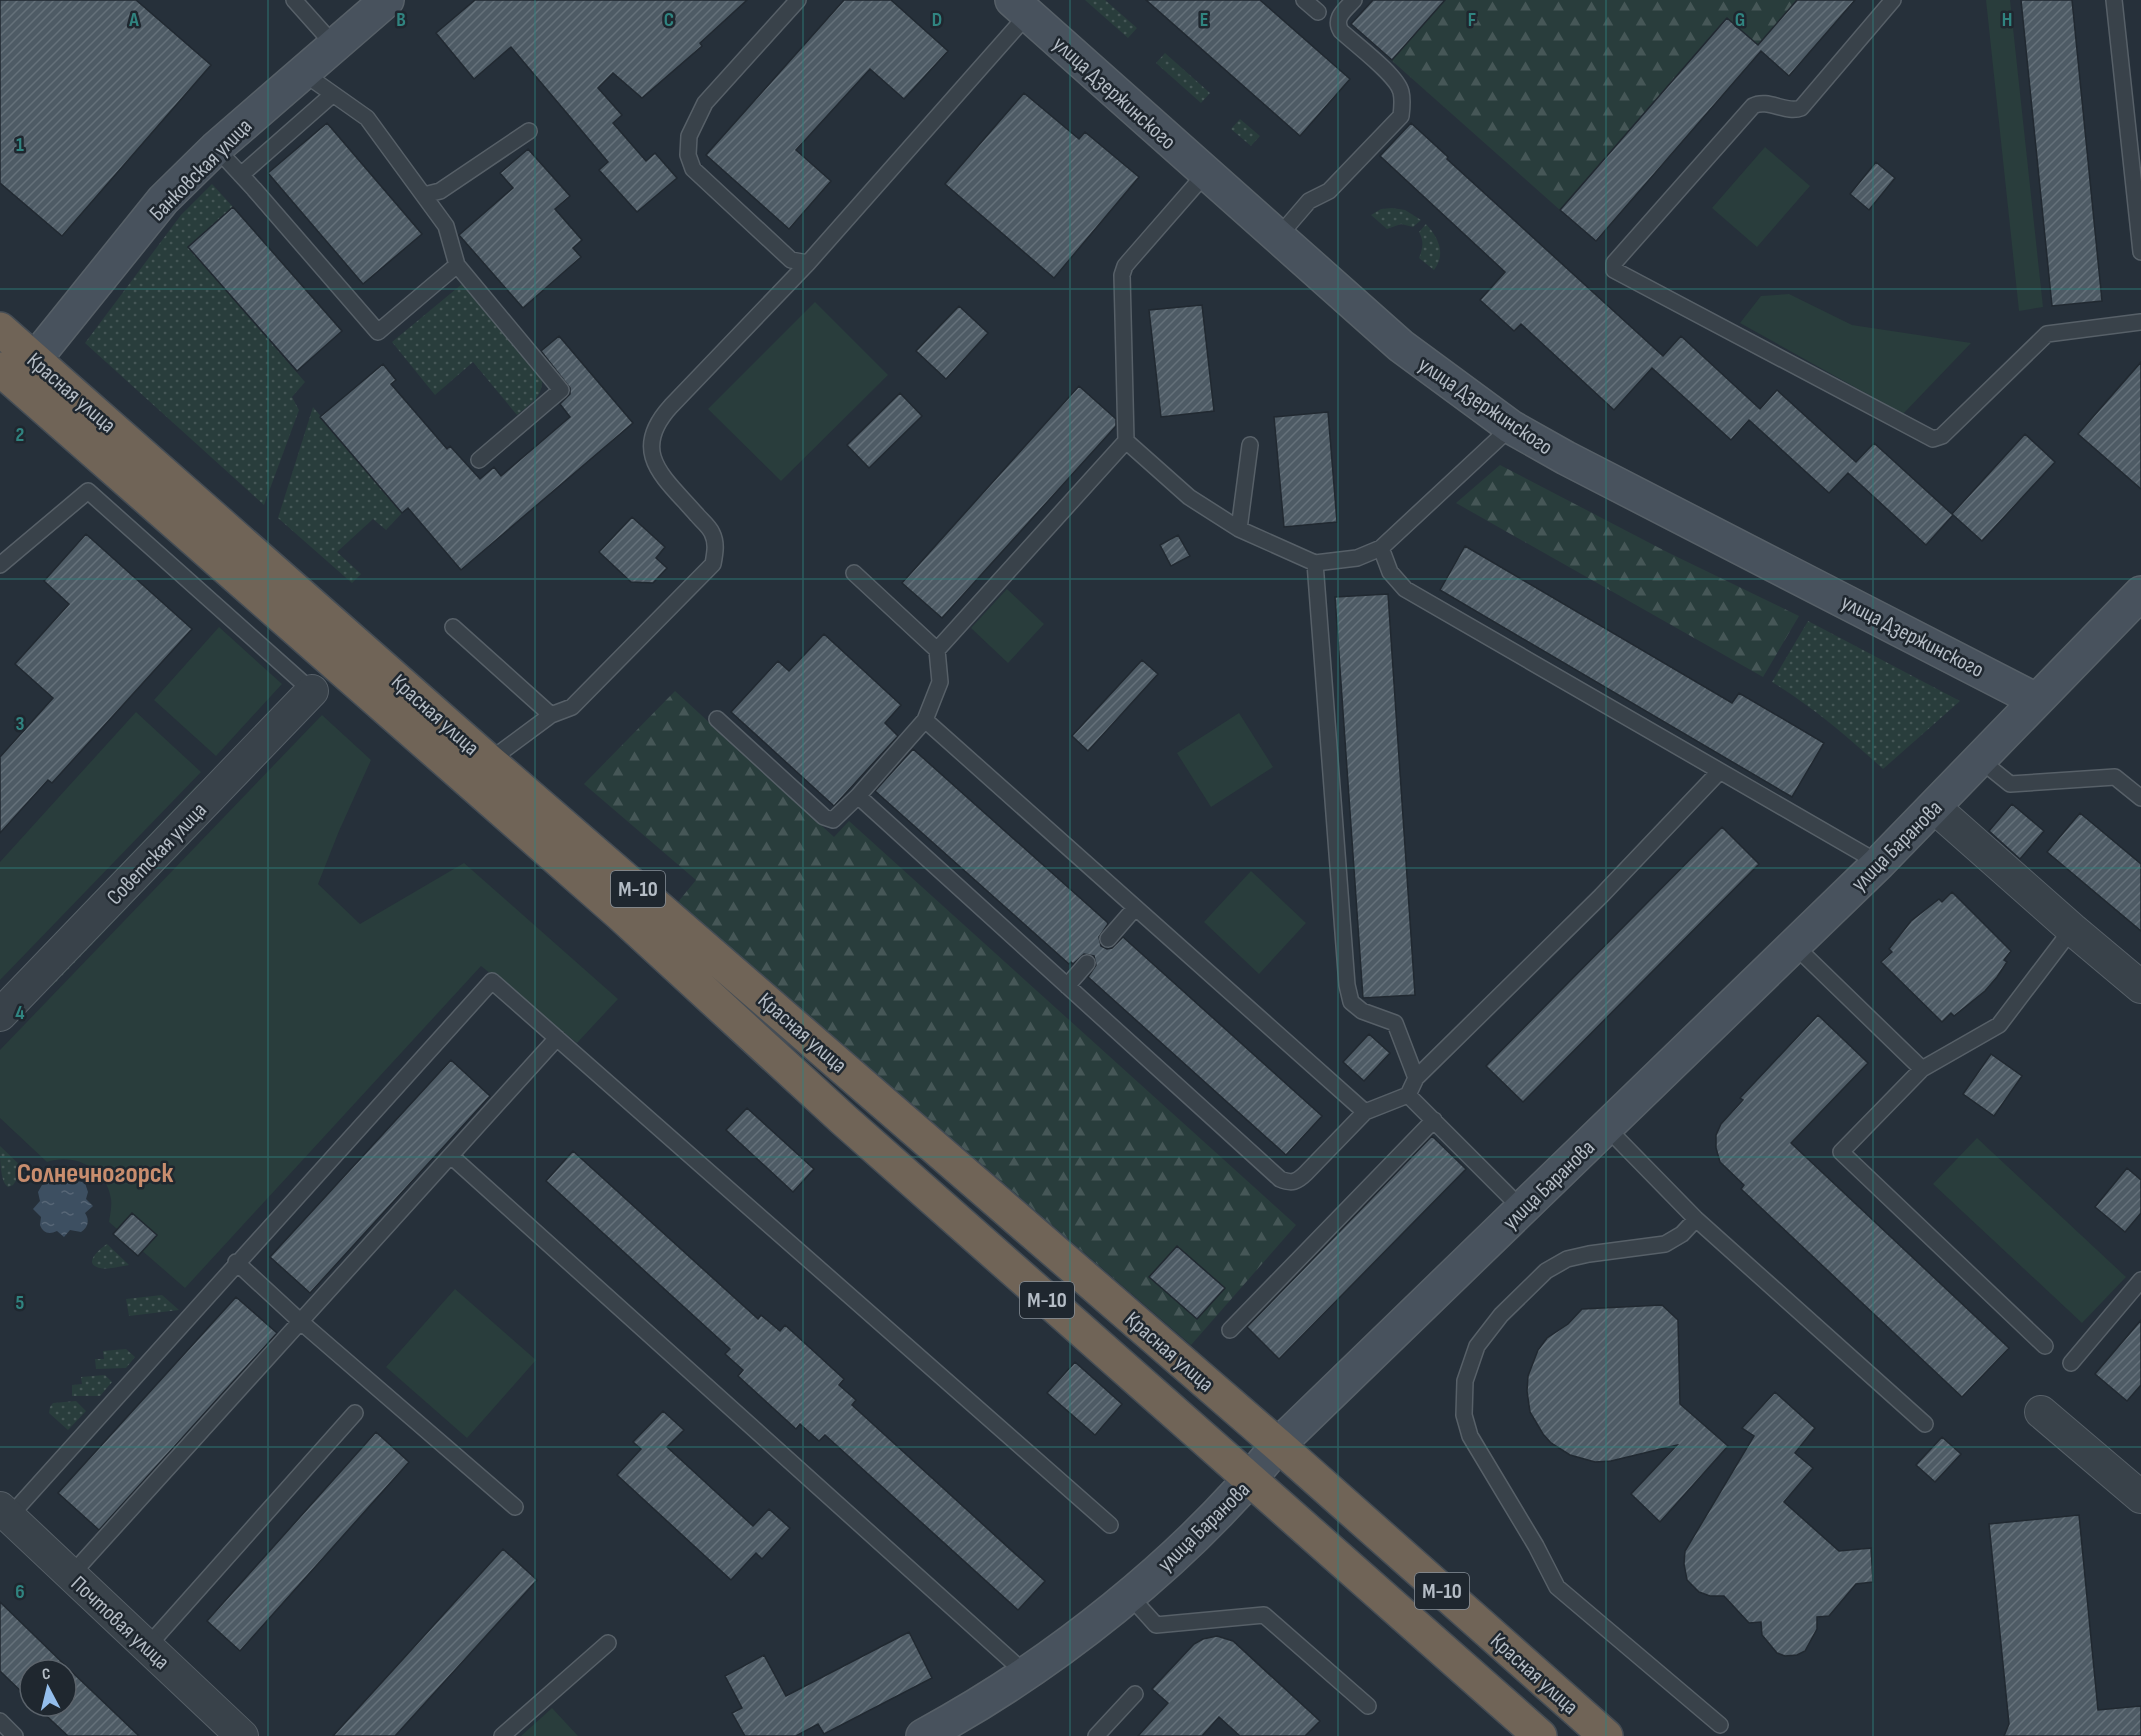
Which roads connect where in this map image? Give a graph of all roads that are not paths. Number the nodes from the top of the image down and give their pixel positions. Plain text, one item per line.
1 (294, 0) edge
2 (387, 0) edge
3 (798, 0) edge
4 (1304, 0) edge
5 (1354, 0) edge
6 (1893, 0) edge
7 (2114, 0) edge
8 (1020, 7) edge
9 (1318, 12) dead end
10 (335, 46) junction
11 (305, 69) junction
12 (333, 94) junction
13 (529, 131) dead end
14 (216, 148) junction
15 (1206, 173) junction
16 (241, 175) junction
17 (424, 195) junction
18 (1278, 237) junction
19 (2141, 252) edge
20 (808, 263) junction
21 (457, 265) junction
22 (2141, 322) edge
23 (0, 329) edge
24 (35, 359) junction
25 (0, 369) edge
26 (1511, 427) junction
27 (1126, 441) junction
28 (1250, 445) dead end
29 (480, 460) dead end
30 (1239, 529) junction
31 (1381, 548) junction
32 (1315, 562) junction
33 (0, 565) edge
34 (854, 573) dead end
35 (2141, 593) edge
36 (453, 627) dead end
37 (937, 650) junction
38 (1993, 677) junction
39 (312, 691) joint
40 (2036, 700) junction
41 (551, 715) junction
42 (717, 719) dead end
43 (925, 720) junction
44 (1989, 748) junction
45 (489, 761) junction
46 (1720, 771) junction
47 (858, 796) junction
48 (2141, 798) edge
49 (1934, 807) junction
50 (1879, 863) junction
51 (1135, 908) junction
52 (2072, 929) junction
53 (1108, 939) dead end
54 (1794, 945) junction
55 (1088, 963) dead end
56 (1067, 986) junction
57 (2141, 987) edge
58 (0, 1015) edge
59 (557, 1038) junction
60 (1923, 1069) junction
61 (1416, 1078) junction
62 (1408, 1095) junction
63 (1365, 1112) junction
64 (1434, 1120) junction
65 (1606, 1127) junction
66 (451, 1156) junction
67 (1522, 1209) junction
68 (1696, 1219) junction
69 (236, 1263) junction
70 (2141, 1280) edge
71 (301, 1322) junction
72 (1230, 1330) dead end
73 (2045, 1346) dead end
74 (2071, 1363) dead end
75 (2041, 1412) dead end
76 (355, 1413) dead end
77 (1925, 1424) dead end
78 (1278, 1445) junction
79 (1251, 1479) junction
80 (2141, 1497) edge
81 (515, 1507) dead end
82 (4, 1512) edge
83 (1110, 1525) dead end
84 (70, 1575) junction
85 (1129, 1595) junction
86 (608, 1643) dead end
87 (147, 1647) junction
88 (1025, 1673) junction
89 (1135, 1694) dead end
90 (1368, 1706) dead end
91 (0, 1721) edge
92 (1720, 1725) dead end
93 (15, 1736) edge
94 (242, 1736) edge
95 (502, 1736) edge
96 (923, 1736) edge
97 (1096, 1736) edge
98 (1540, 1736) edge
99 (1606, 1736) edge

1 - 10 lane
2 - 10 street, Банковская улица
3 - 20 lane
4 - 9 lane
5 - 18 lane
6 - 22 lane
7 - 19 lane
8 - 15 street, улица Дзержинского
8 - 20 lane
10 - 11 street, Банковская улица
11 - 12 lane
11 - 14 street, Банковская улица
12 - 16 lane
12 - 17 lane
13 - 17 lane
14 - 16 lane
14 - 24 street, Банковская улица
15 - 18 street, улица Дзержинского
15 - 27 lane
16 - 21 lane
17 - 21 lane
18 - 26 street, улица Дзержинского
20 - 41 lane
21 - 29 lane
23 - 24 highway, Красная улица / М-10
24 - 45 highway, Красная улица / М-10
25 - 79 highway, Красная улица / М-10
26 - 31 lane
26 - 38 street, улица Дзержинского
27 - 30 lane
27 - 37 lane
28 - 30 lane
30 - 32 lane
31 - 32 lane
31 - 46 lane
32 - 61 lane
33 - 39 lane
34 - 37 lane
35 - 40 street, улица Баранова
36 - 41 lane
37 - 43 lane
38 - 40 street, улица Дзержинского
38 - 44 street
39 - 58 street, Советская улица
40 - 44 street, улица Баранова
41 - 45 lane
42 - 47 lane
43 - 47 lane
43 - 51 lane
44 - 48 lane
44 - 49 street, улица Баранова
45 - 78 highway, Красная улица / М-10
46 - 50 lane
46 - 61 lane
47 - 56 lane
49 - 50 street, улица Баранова
49 - 52 street
50 - 54 street, улица Баранова
51 - 53 lane
51 - 63 lane
52 - 57 street
52 - 60 lane
54 - 60 lane
54 - 65 street, улица Баранова
55 - 56 lane
56 - 63 lane
59 - 66 lane
59 - 69 lane
59 - 83 lane
60 - 73 lane
61 - 62 lane
62 - 63 lane
62 - 64 lane
64 - 67 lane
64 - 72 lane
65 - 67 street, улица Баранова
65 - 68 lane
66 - 71 lane
66 - 88 lane
67 - 78 street, улица Баранова
68 - 77 lane
68 - 92 lane
69 - 71 lane
69 - 82 lane
70 - 74 lane
71 - 81 lane
71 - 84 lane
75 - 80 street
76 - 87 lane
78 - 79 street, улица Баранова
78 - 99 highway, Красная улица / М-10
79 - 85 street, улица Баранова
79 - 98 highway, Красная улица / М-10
82 - 84 street, Почтовая улица
84 - 87 street, Почтовая улица
85 - 88 street, улица Баранова
85 - 90 lane
86 - 95 lane
87 - 94 street, Почтовая улица
88 - 96 street, улица Баранова
89 - 97 lane
91 - 93 lane

